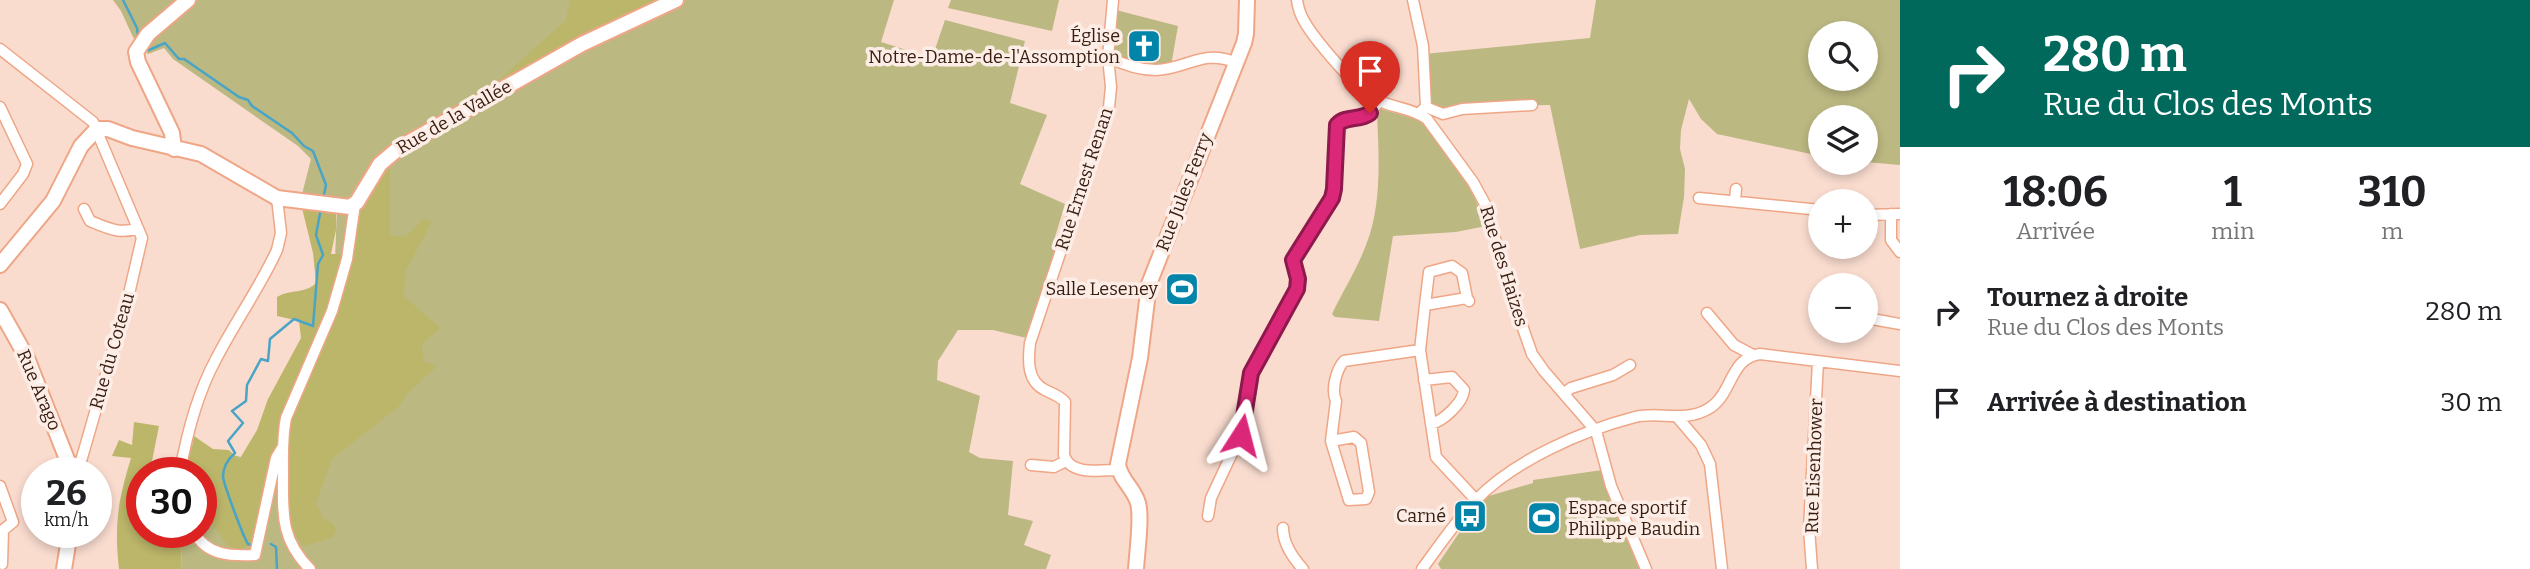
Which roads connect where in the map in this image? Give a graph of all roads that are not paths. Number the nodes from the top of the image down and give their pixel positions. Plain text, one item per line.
1 (188, 0) edge
2 (1114, 0) edge
3 (1247, 0) edge
4 (1297, 0) edge
5 (1413, 0) edge
6 (672, 2) edge
7 (0, 49) edge
8 (1108, 57) junction
9 (1236, 62) junction
10 (1380, 102) junction
11 (1532, 105) dead end
12 (0, 107) edge
13 (1423, 110) junction
14 (97, 129) junction
15 (174, 149) junction
16 (277, 198) junction
17 (1699, 198) dead end
18 (0, 204) edge
19 (355, 204) junction
20 (1808, 208) edge
21 (84, 209) dead end
22 (1896, 214) edge
23 (1878, 215) edge
24 (138, 228) junction
25 (1900, 252) edge
26 (0, 265) edge
27 (1425, 305) junction
28 (0, 310) edge
29 (1707, 313) dead end
30 (1878, 320) edge
31 (1900, 324) edge
32 (1734, 345) junction
33 (1420, 350) junction
34 (1753, 355) junction
35 (1818, 362) junction
36 (1630, 365) dead end
37 (1737, 367) junction
38 (1900, 371) edge
39 (1424, 380) junction
40 (1564, 393) junction
41 (1678, 418) junction
42 (1431, 424) junction
43 (1596, 431) junction
44 (1331, 441) junction
45 (283, 447) junction
46 (66, 457) edge
47 (82, 457) edge
48 (183, 457) edge
49 (1066, 461) junction
50 (1031, 465) dead end
51 (1118, 470) junction
52 (0, 486) edge
53 (1475, 500) junction
54 (1208, 516) dead end
55 (1283, 528) dead end
56 (1, 531) edge
57 (67, 548) edge
58 (210, 548) edge
59 (2, 564) dead end
60 (64, 569) edge
61 (310, 569) edge
62 (1136, 569) edge
63 (1303, 569) edge
64 (1422, 569) edge
65 (1646, 569) edge
66 (1722, 569) edge
67 (1812, 569) edge

1 - 15 street
2 - 8 street, Rue Ernest Renan
3 - 9 street, Rue Jules Ferry
4 - 10 street
5 - 13 street
6 - 19 street, Rue de la Vallée
7 - 14 street
8 - 9 street
8 - 49 street, Rue Ernest Renan
9 - 51 street, Rue Jules Ferry
10 - 13 street
10 - 54 street
11 - 13 street
12 - 18 street
13 - 40 street, Rue des Haizes
14 - 15 street
14 - 24 street, Rue du Coteau
14 - 26 street
15 - 16 street
16 - 19 street
16 - 48 street
17 - 20 street
19 - 45 street
21 - 24 street
22 - 23 street
22 - 25 street
24 - 47 street, Rue du Coteau
27 - 27 street
27 - 33 street
28 - 46 street, Rue Arago
29 - 32 street
30 - 31 street
32 - 34 street
32 - 37 street
33 - 39 street
33 - 44 street
34 - 35 street
34 - 37 street
35 - 38 street
35 - 67 street, Rue Eisenhower
36 - 40 street
37 - 41 street
39 - 42 street
39 - 42 street
40 - 43 street, Rue des Haizes
41 - 43 street
41 - 66 street
42 - 53 street
43 - 53 street
43 - 65 street, Rue des Haizes
44 - 44 street
45 - 58 street
45 - 61 street
49 - 50 street
49 - 51 street
51 - 62 street
52 - 56 street
53 - 64 street
55 - 63 street
56 - 59 street
57 - 60 street

